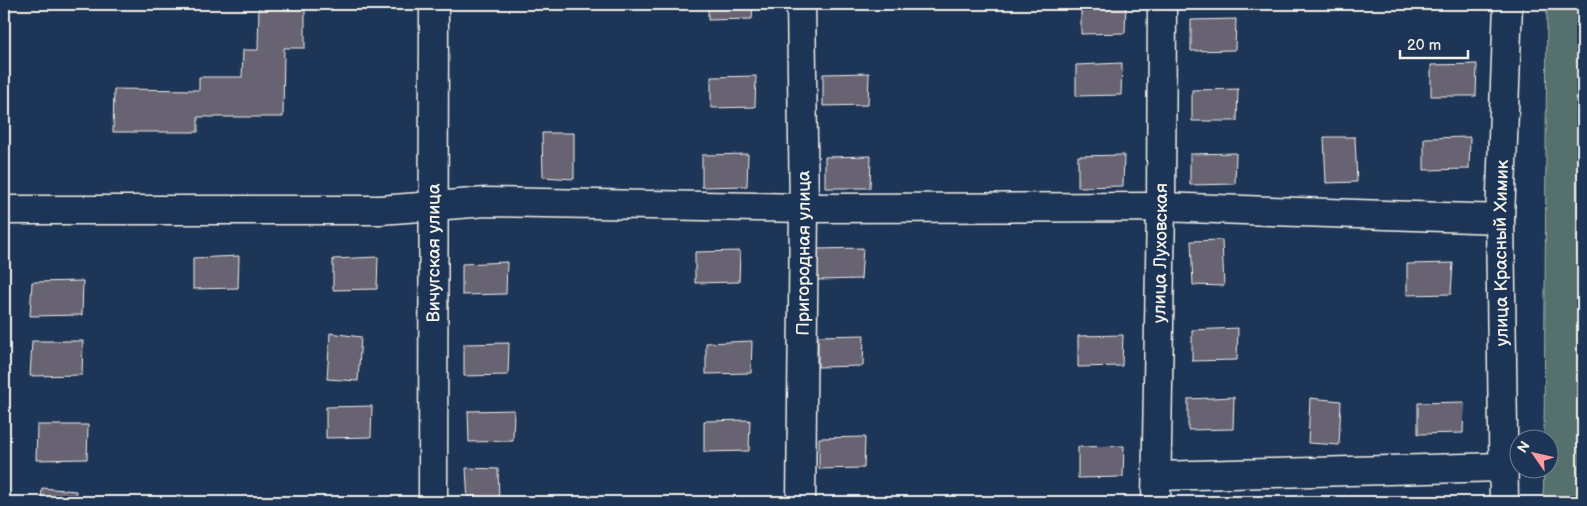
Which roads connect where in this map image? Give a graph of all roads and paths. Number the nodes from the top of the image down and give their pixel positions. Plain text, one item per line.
1 (434, 4) edge
2 (801, 4) edge
3 (1162, 4) edge
4 (1508, 4) edge
5 (433, 205) junction
6 (1161, 207) junction
7 (804, 208) junction
8 (4, 210) edge
9 (1500, 219) junction
10 (1503, 467) junction
11 (1157, 489) edge
12 (433, 502) edge
13 (801, 502) edge
14 (1504, 502) edge

1 - 5 street, Вичугская улица
2 - 7 street, Пригородная улица
3 - 6 street, улица Луховская
4 - 9 street, улица Красный Химик
5 - 7 street
5 - 8 street
5 - 12 street, Вичугская улица
6 - 7 street
6 - 9 street
6 - 11 street, улица Луховская
7 - 13 street, Пригородная улица
9 - 10 street, улица Красный Химик
10 - 11 street
10 - 14 street, улица Красный Химик

